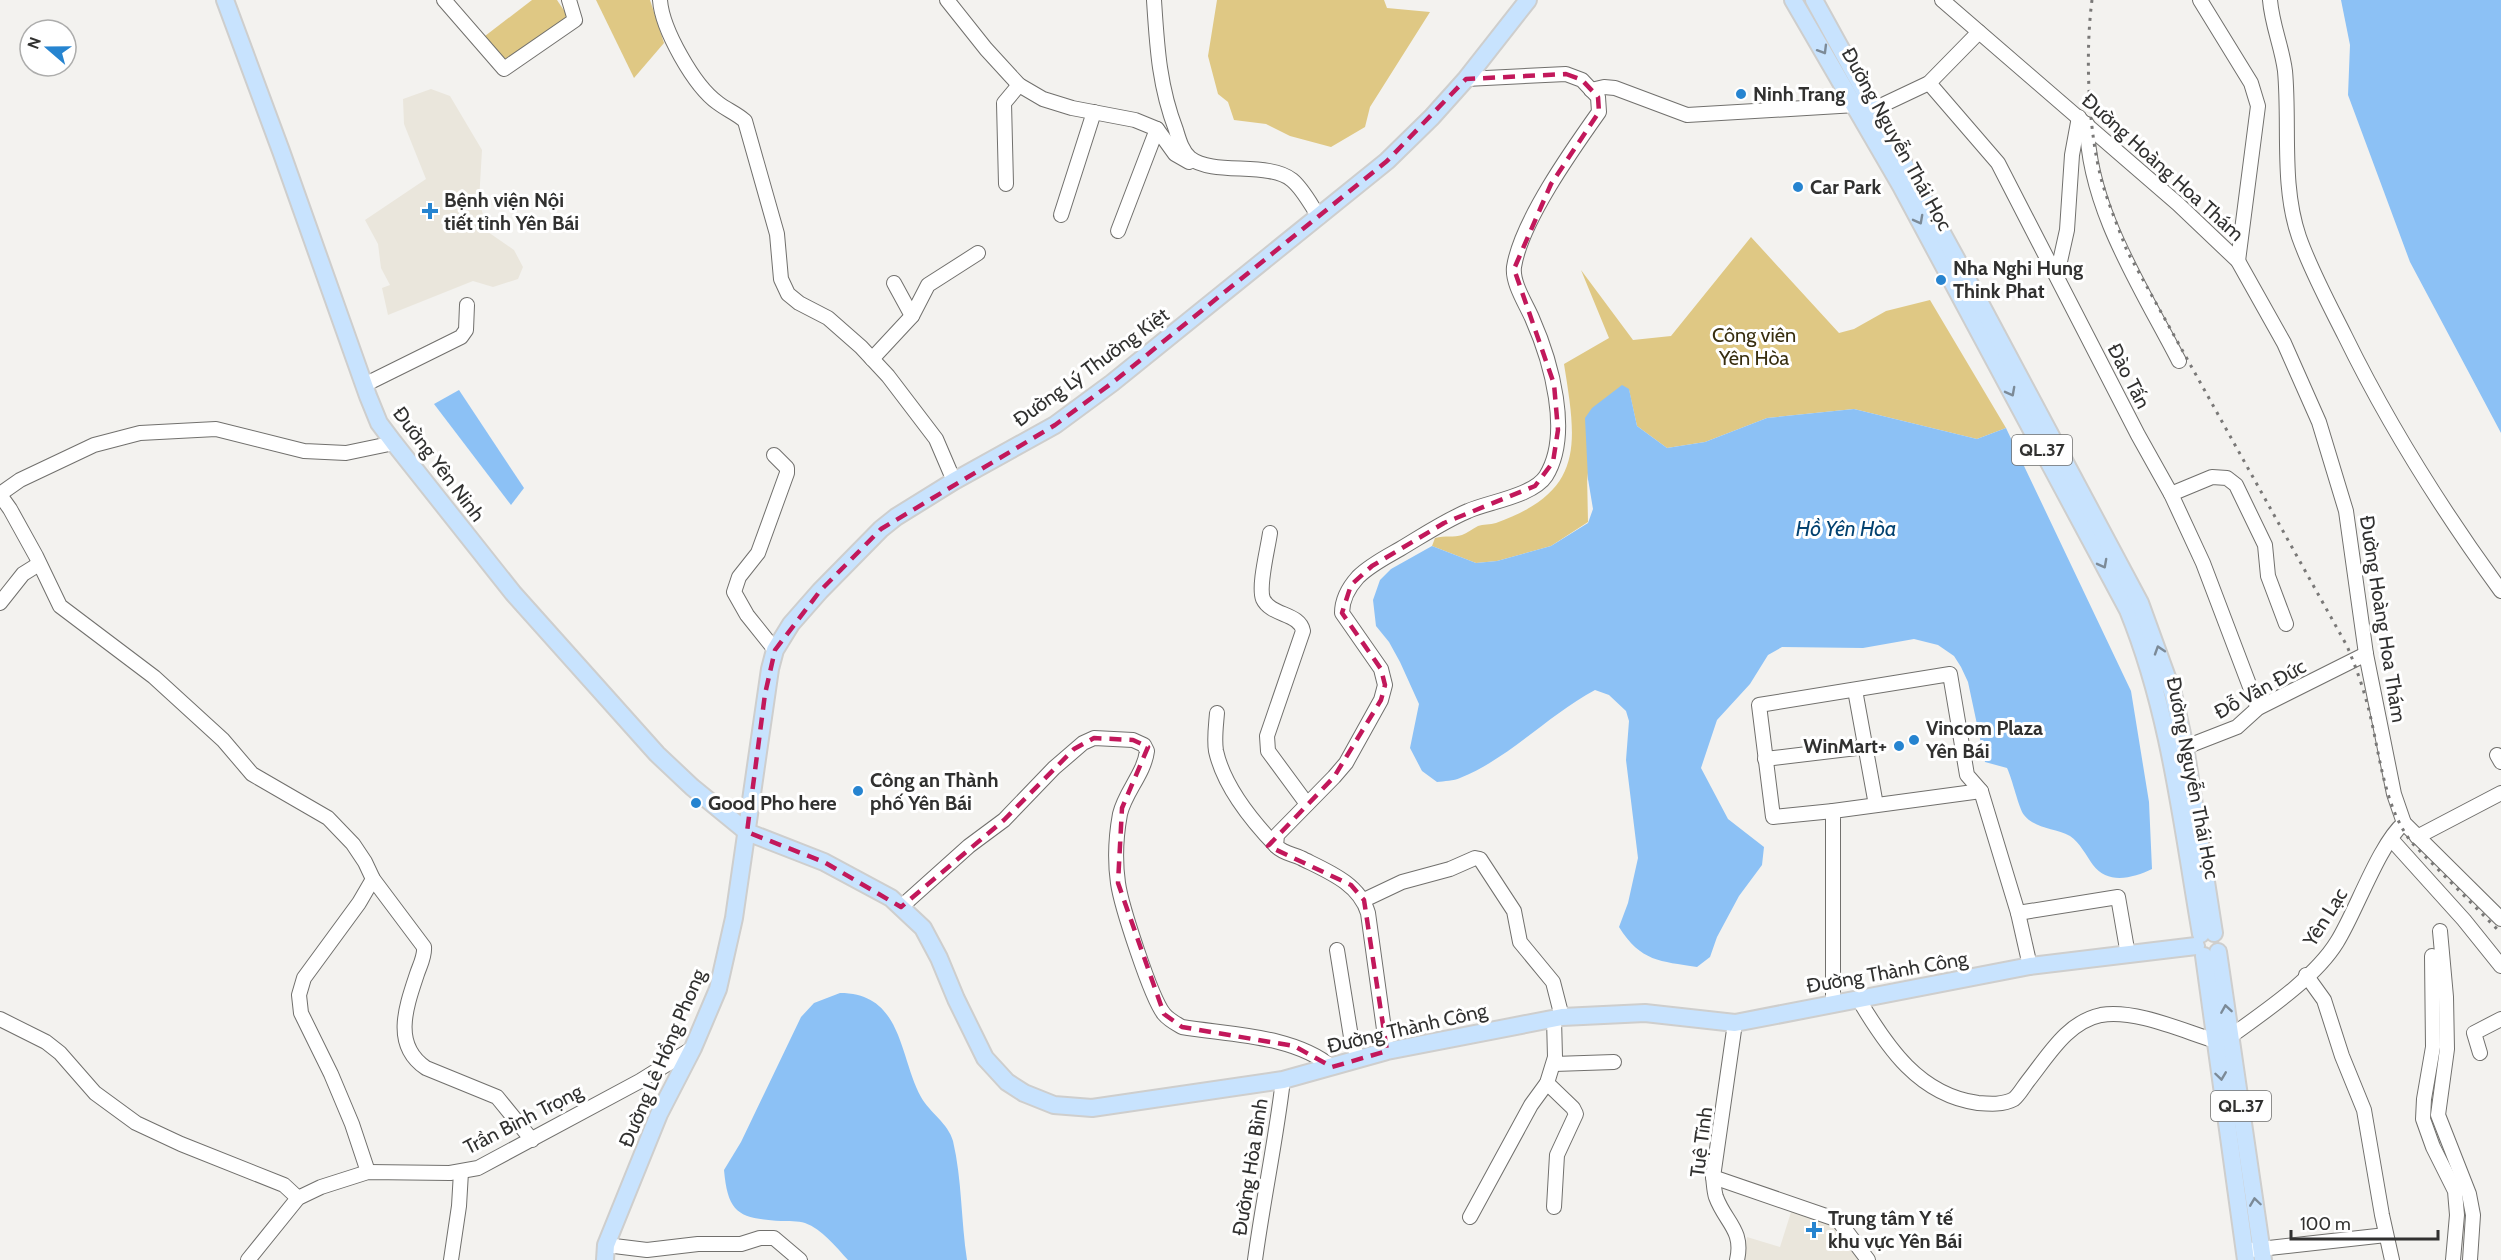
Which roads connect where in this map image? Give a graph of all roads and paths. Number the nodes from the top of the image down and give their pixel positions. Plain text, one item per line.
1 (225, 0) edge
2 (444, 0) edge
3 (569, 0) edge
4 (660, 0) edge
5 (947, 0) edge
6 (1154, 0) edge
7 (1528, 0) edge
8 (1793, 0) edge
9 (1814, 0) edge
10 (1942, 0) edge
11 (2200, 0) edge
12 (2270, 0) edge
13 (1979, 32) junction
14 (1466, 79) junction
15 (1929, 83) junction
16 (1019, 85) junction
17 (1591, 90) junction
18 (1856, 105) junction
19 (1874, 109) junction
20 (1094, 112) junction
21 (2083, 120) junction
22 (1156, 129) junction
23 (1196, 162) junction
24 (1006, 184) dead end
25 (1061, 215) dead end
26 (1319, 217) junction
27 (1118, 231) dead end
28 (978, 253) dead end
29 (2238, 261) junction
30 (2058, 275) junction
31 (894, 283) dead end
32 (467, 305) dead end
33 (912, 316) junction
34 (872, 359) junction
35 (2179, 361) dead end
36 (364, 385) junction
37 (394, 443) junction
38 (774, 455) dead end
39 (954, 481) junction
40 (0, 494) edge
41 (2171, 494) junction
42 (1270, 533) dead end
43 (39, 564) junction
44 (2501, 591) edge
45 (0, 603) edge
46 (2286, 624) dead end
47 (775, 650) junction
48 (2366, 654) junction
49 (1855, 690) junction
50 (2258, 708) junction
51 (1217, 713) dead end
52 (1865, 747) junction
53 (2177, 750) junction
54 (1765, 759) junction
55 (1980, 791) junction
56 (2501, 793) edge
57 (1307, 804) junction
58 (1876, 805) junction
59 (1833, 811) junction
60 (2404, 823) junction
61 (747, 832) junction
62 (2417, 837) junction
63 (2391, 839) junction
64 (1276, 846) junction
65 (373, 879) junction
66 (1364, 900) junction
67 (901, 907) junction
68 (2018, 913) junction
69 (2501, 919) edge
70 (2440, 931) dead end
71 (2207, 944) junction
72 (1336, 950) dead end
73 (2128, 955) junction
74 (2432, 956) dead end
75 (2030, 966) junction
76 (2501, 966) edge
77 (2306, 975) junction
78 (1859, 1000) junction
79 (1833, 1003) junction
80 (1558, 1018) junction
81 (0, 1019) edge
82 (2501, 1019) edge
83 (1735, 1023) junction
84 (2223, 1038) junction
85 (693, 1048) junction
86 (1387, 1051) junction
87 (2480, 1053) dead end
88 (1358, 1059) junction
89 (1614, 1062) dead end
90 (1554, 1064) junction
91 (1332, 1067) junction
92 (1283, 1080) junction
93 (1547, 1083) junction
94 (532, 1140) junction
95 (368, 1172) junction
96 (461, 1172) junction
97 (1713, 1177) junction
98 (298, 1198) junction
99 (1554, 1207) dead end
100 (1470, 1217) dead end
101 (2386, 1235) junction
102 (606, 1253) edge
103 (2254, 1255) edge
104 (248, 1260) edge
105 (451, 1260) edge
106 (800, 1260) edge
107 (1255, 1260) edge
108 (1737, 1260) edge
109 (1868, 1260) edge
110 (2392, 1260) edge
111 (2452, 1260) edge
112 (2470, 1260) edge

1 - 36 main road, Đường Yên Ninh
2 - 3 street
4 - 34 street
5 - 16 street
6 - 23 street
7 - 14 main road, Đường Lý Thường Kiệt
8 -> 18 main road, Đường Nguyễn Thái Học / QL.37
9 - 19 main road, Đường Nguyễn Thái Học / QL.37
10 - 13 street, Đường Hoàng Hoa Thám
11 - 29 street
12 - 44 street
13 - 15 street
13 - 21 street, Đường Hoàng Hoa Thám
14 - 17 street
14 - 26 main road, Đường Lý Thường Kiệt
15 - 19 street
15 - 30 street, Đào Tấn
16 - 20 street
16 - 24 street
17 - 18 street
17 - 57 street
18 -> 53 main road, Đường Nguyễn Thái Học / QL.37
53 -> 19 main road, Đường Nguyễn Thái Học / QL.37
20 - 22 street
20 - 25 street
21 - 29 street, Đường Hoàng Hoa Thám
21 - 30 street
21 - 35 street
22 - 23 street
22 - 27 street
23 - 26 street
26 - 39 main road, Đường Lý Thường Kiệt
28 - 33 street
29 - 48 street, Đường Hoàng Hoa Thám
30 - 41 street, Đào Tấn
31 - 33 street
32 - 36 street
33 - 34 street
34 - 39 street
36 - 37 main road, Đường Yên Ninh
37 - 40 street
37 - 61 main road, Đường Yên Ninh
38 - 47 street
39 - 47 main road, Đường Lý Thường Kiệt
40 - 43 street
41 - 46 street
41 - 50 street, Đào Tấn
42 - 57 street
43 - 45 street
43 - 65 street
47 - 61 main road, Đường Lý Thường Kiệt
48 - 50 street, Đỗ Văn Đức
48 - 60 street, Đường Hoàng Hoa Thám
49 - 52 street
49 - 54 street
49 - 55 street
50 - 53 street, Đỗ Văn Đức
51 - 64 street
52 - 54 street
52 - 58 street
53 - 71 main road, Đường Nguyễn Thái Học / QL.37
54 - 59 street
55 - 58 street
55 - 68 street
56 - 62 street
57 - 64 street
58 - 59 street
59 - 79 street
60 - 62 street
60 - 63 street, Yên Lạc
61 - 67 main road, Đường Thành Công
61 - 85 main road, Đường Lê Hồng Phong
62 - 69 street
63 - 76 street
63 - 77 street, Yên Lạc
64 - 66 street
65 - 94 street
65 - 95 street
66 - 80 street
66 - 86 street
67 - 91 street
67 - 92 main road, Đường Thành Công
68 - 73 street
68 - 75 street
70 - 112 street
71 - 73 main road, Đường Thành Công
71 - 84 main road, Đường Nguyễn Thái Học / QL.37
72 - 88 street
73 - 75 main road, Đường Thành Công
74 - 111 street
75 - 78 main road, Đường Thành Công
77 - 84 street, Yên Lạc
77 - 101 street
78 - 79 main road, Đường Thành Công
78 - 84 street
79 - 83 main road, Đường Thành Công
80 - 83 main road, Đường Thành Công
80 - 86 main road, Đường Thành Công
80 - 90 street
81 - 98 street
82 - 87 street
83 - 97 street, Tuệ Tĩnh
84 - 103 main road, Đường Nguyễn Thái Học / QL.37
85 - 94 street, Trần Bình Trọng
85 - 102 main road, Đường Lê Hồng Phong
86 - 88 main road, Đường Thành Công
88 - 91 main road, Đường Thành Công
89 - 90 street
90 - 93 street
91 - 92 main road, Đường Thành Công
92 - 107 street, Đường Hòa Bình
93 - 99 street
93 - 100 street
94 - 96 street, Trần Bình Trọng
95 - 96 street, Trần Bình Trọng
95 - 98 street, Trần Bình Trọng
96 - 105 street
97 - 108 street, Tuệ Tĩnh
97 - 109 street
98 - 104 street, Trần Bình Trọng
101 - 103 street
101 - 110 street
102 - 106 street

